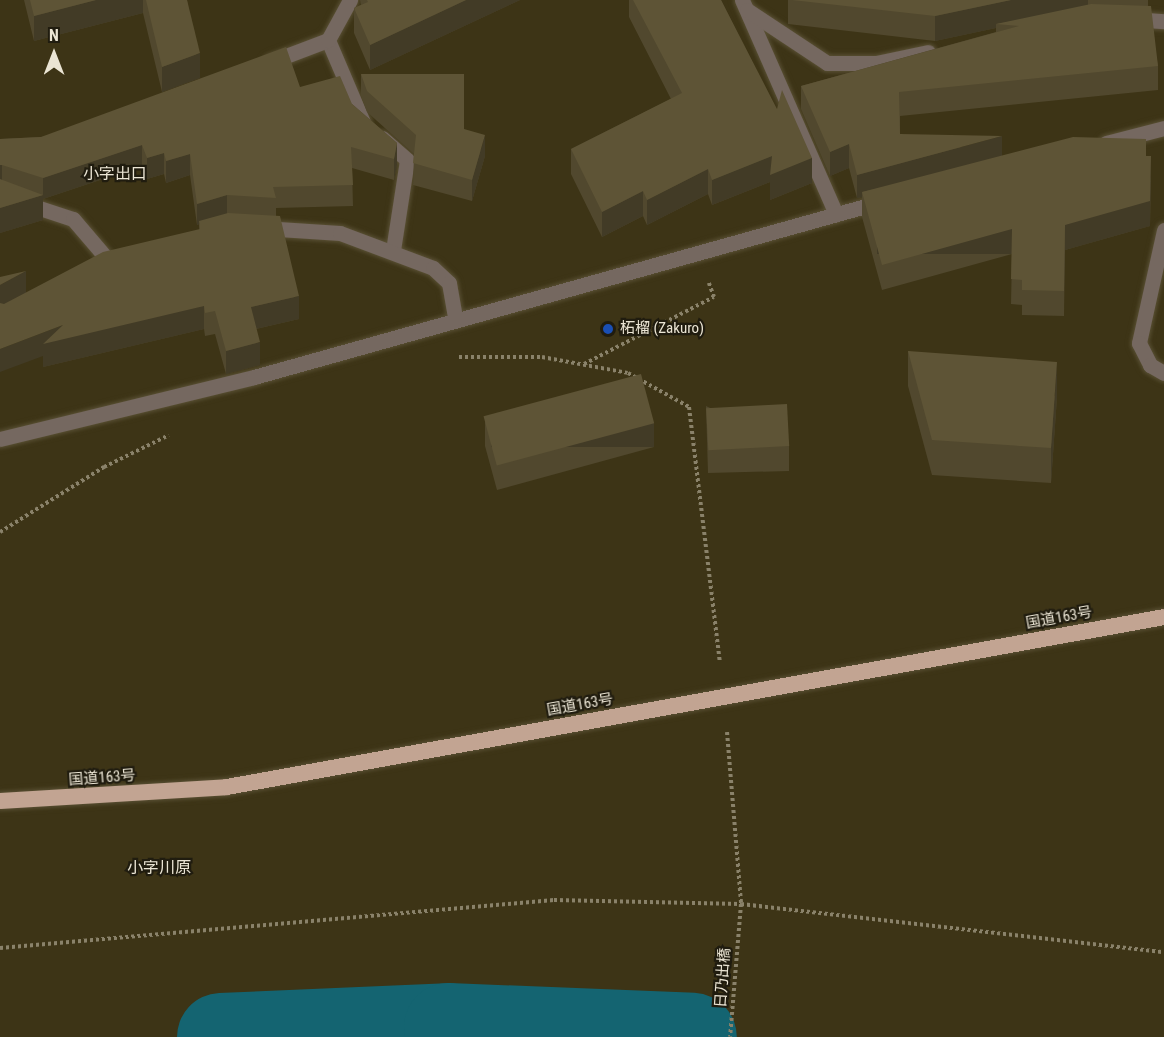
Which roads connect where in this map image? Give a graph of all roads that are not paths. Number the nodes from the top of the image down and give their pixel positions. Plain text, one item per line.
1 (350, 0) edge
2 (744, 5) edge
3 (1111, 19) edge
4 (1164, 21) edge
5 (328, 40) junction
6 (944, 49) edge
7 (250, 69) edge
8 (1164, 128) edge
9 (1085, 148) edge
10 (0, 195) edge
11 (893, 199) edge
12 (836, 214) junction
13 (249, 227) edge
14 (1164, 230) edge
15 (393, 250) junction
16 (130, 255) edge
17 (109, 261) junction
18 (89, 272) edge
19 (455, 317) junction
20 (1164, 373) edge
21 (0, 439) edge
22 (1164, 617) edge
23 (0, 801) edge

1 - 5 street
2 - 6 street
2 - 12 street
3 - 4 street
5 - 7 street
5 - 15 street
8 - 9 street
10 - 17 street
11 - 12 street
12 - 19 street
13 - 15 street
14 - 20 street
15 - 19 street
16 - 17 street
17 - 18 street
19 - 21 street
22 - 23 highway, 国道163号

